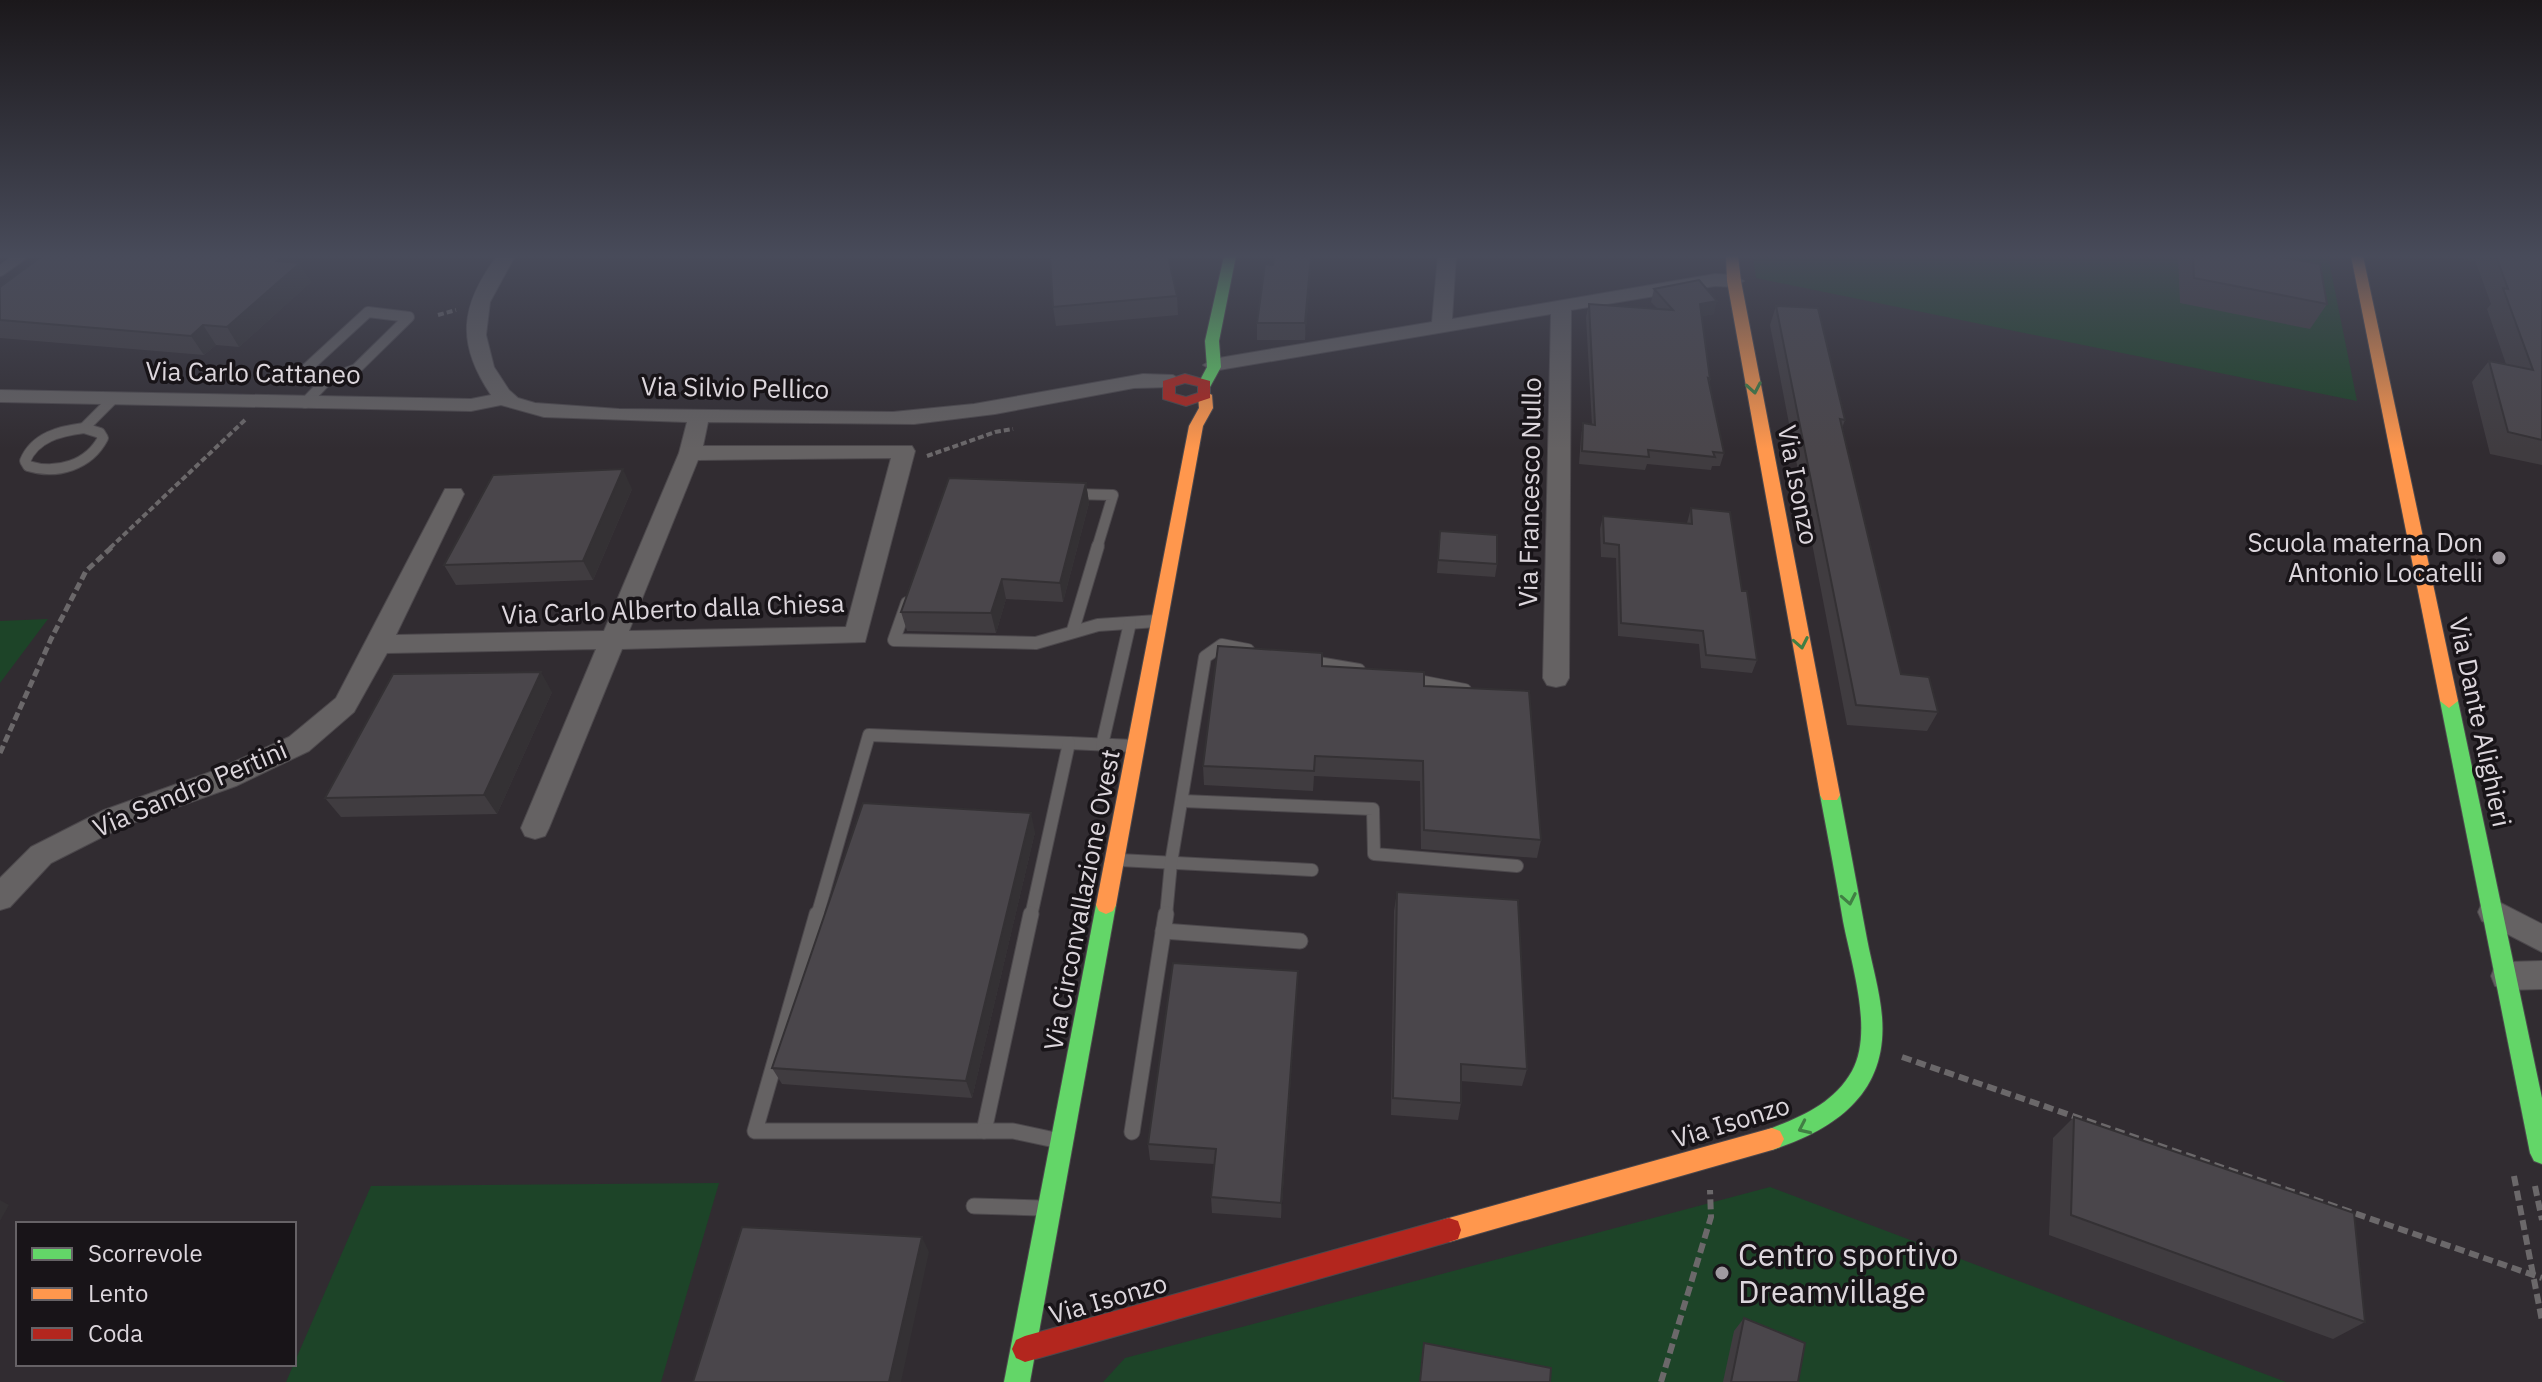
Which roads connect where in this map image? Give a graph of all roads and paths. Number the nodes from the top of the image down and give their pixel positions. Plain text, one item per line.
1 (359, 320) edge
2 (405, 320) edge
3 (476, 320) edge
4 (1219, 320) edge
5 (1442, 320) edge
6 (1476, 320) edge
7 (1561, 320) edge
8 (1741, 320) edge
9 (2370, 320) edge
10 (1442, 326) junction
11 (1212, 360) junction
12 (327, 380) junction
13 (1175, 389) junction
14 (1205, 389) junction
15 (0, 396) edge
16 (505, 398) junction
17 (113, 399) junction
18 (264, 402) junction
19 (305, 403) junction
20 (699, 415) junction
21 (1196, 426) junction
22 (84, 428) junction
23 (1013, 429) dead end
24 (690, 453) junction
25 (902, 458) junction
26 (1068, 493) edge
27 (453, 494) dead end
28 (910, 595) edge
29 (1161, 621) junction
30 (1130, 623) junction
31 (1073, 630) junction
32 (613, 642) junction
33 (379, 644) junction
34 (1267, 654) edge
35 (1298, 659) edge
36 (1374, 673) edge
37 (1389, 676) edge
38 (1556, 678) dead end
39 (1480, 693) edge
40 (1069, 743) junction
41 (1102, 745) junction
42 (1137, 746) junction
43 (0, 753) edge
44 (1183, 801) junction
45 (535, 828) dead end
46 (1116, 860) junction
47 (1171, 863) junction
48 (1517, 866) dead end
49 (1312, 870) dead end
50 (0, 898) edge
51 (2493, 912) junction
52 (1163, 931) junction
53 (2542, 939) edge
54 (1300, 941) dead end
55 (2542, 975) edge
56 (2506, 976) junction
57 (1871, 1046) junction
58 (984, 1131) junction
59 (1132, 1132) dead end
60 (1063, 1142) junction
61 (2542, 1153) edge
62 (1708, 1157) junction
63 (974, 1206) dead end
64 (1051, 1208) junction
65 (2542, 1278) edge
66 (1025, 1349) junction
67 (1017, 1382) edge
68 (1661, 1382) edge

1 - 12 lane
2 - 12 lane
3 - 16 street
4 - 11 street, Via Circonvallazione Ovest
5 - 10 street
6 - 10 street
7 - 38 street, Via Francesco Nullo
8 -> 57 street, Via Isonzo
9 - 51 street, Via Dante Alighieri
10 - 11 street
11 - 13 street
11 - 14 street, Via Circonvallazione Ovest
12 - 19 lane
13 - 14 street
13 - 20 street, Via Silvio Pellico
13 - 21 street
14 - 21 street, Via Circonvallazione Ovest
15 - 17 street, Via Carlo Cattaneo
16 - 19 street, Via Carlo Cattaneo
16 - 20 street, Via Silvio Pellico
17 - 18 street, Via Carlo Cattaneo
17 - 22 lane
18 - 19 street, Via Carlo Cattaneo
18 - 43 path
20 - 24 street
21 - 29 street, Via Circonvallazione Ovest
22 - 22 lane
23 - 25 path
24 - 25 street
24 - 32 street
25 - 32 street, Via Carlo Alberto dalla Chiesa
26 - 31 lane
27 - 33 street, Via Sandro Pertini
28 - 31 lane
29 - 30 lane
29 - 42 street, Via Circonvallazione Ovest
30 - 31 lane
30 - 41 lane
32 - 33 street, Via Carlo Alberto dalla Chiesa
32 - 45 street
33 - 50 street, Via Sandro Pertini
34 - 44 lane
35 - 36 lane
37 - 39 lane
40 - 41 lane
40 - 58 lane
40 - 58 lane
41 - 42 lane
42 - 46 street, Via Circonvallazione Ovest
44 - 47 lane
44 - 48 lane
46 - 47 lane
46 - 60 street, Via Circonvallazione Ovest
47 - 49 lane
47 - 52 lane
51 - 53 street
51 - 56 street, Via Dante Alighieri
52 - 54 lane
52 - 59 lane
55 - 56 street
56 - 61 street, Via Dante Alighieri
57 -> 62 street, Via Isonzo
57 - 65 path
58 - 60 lane
60 - 64 street, Via Circonvallazione Ovest
62 - 66 street, Via Isonzo
62 - 68 path
63 - 64 lane
64 - 66 street, Via Circonvallazione Ovest
66 - 67 street, Via Circonvallazione Ovest

